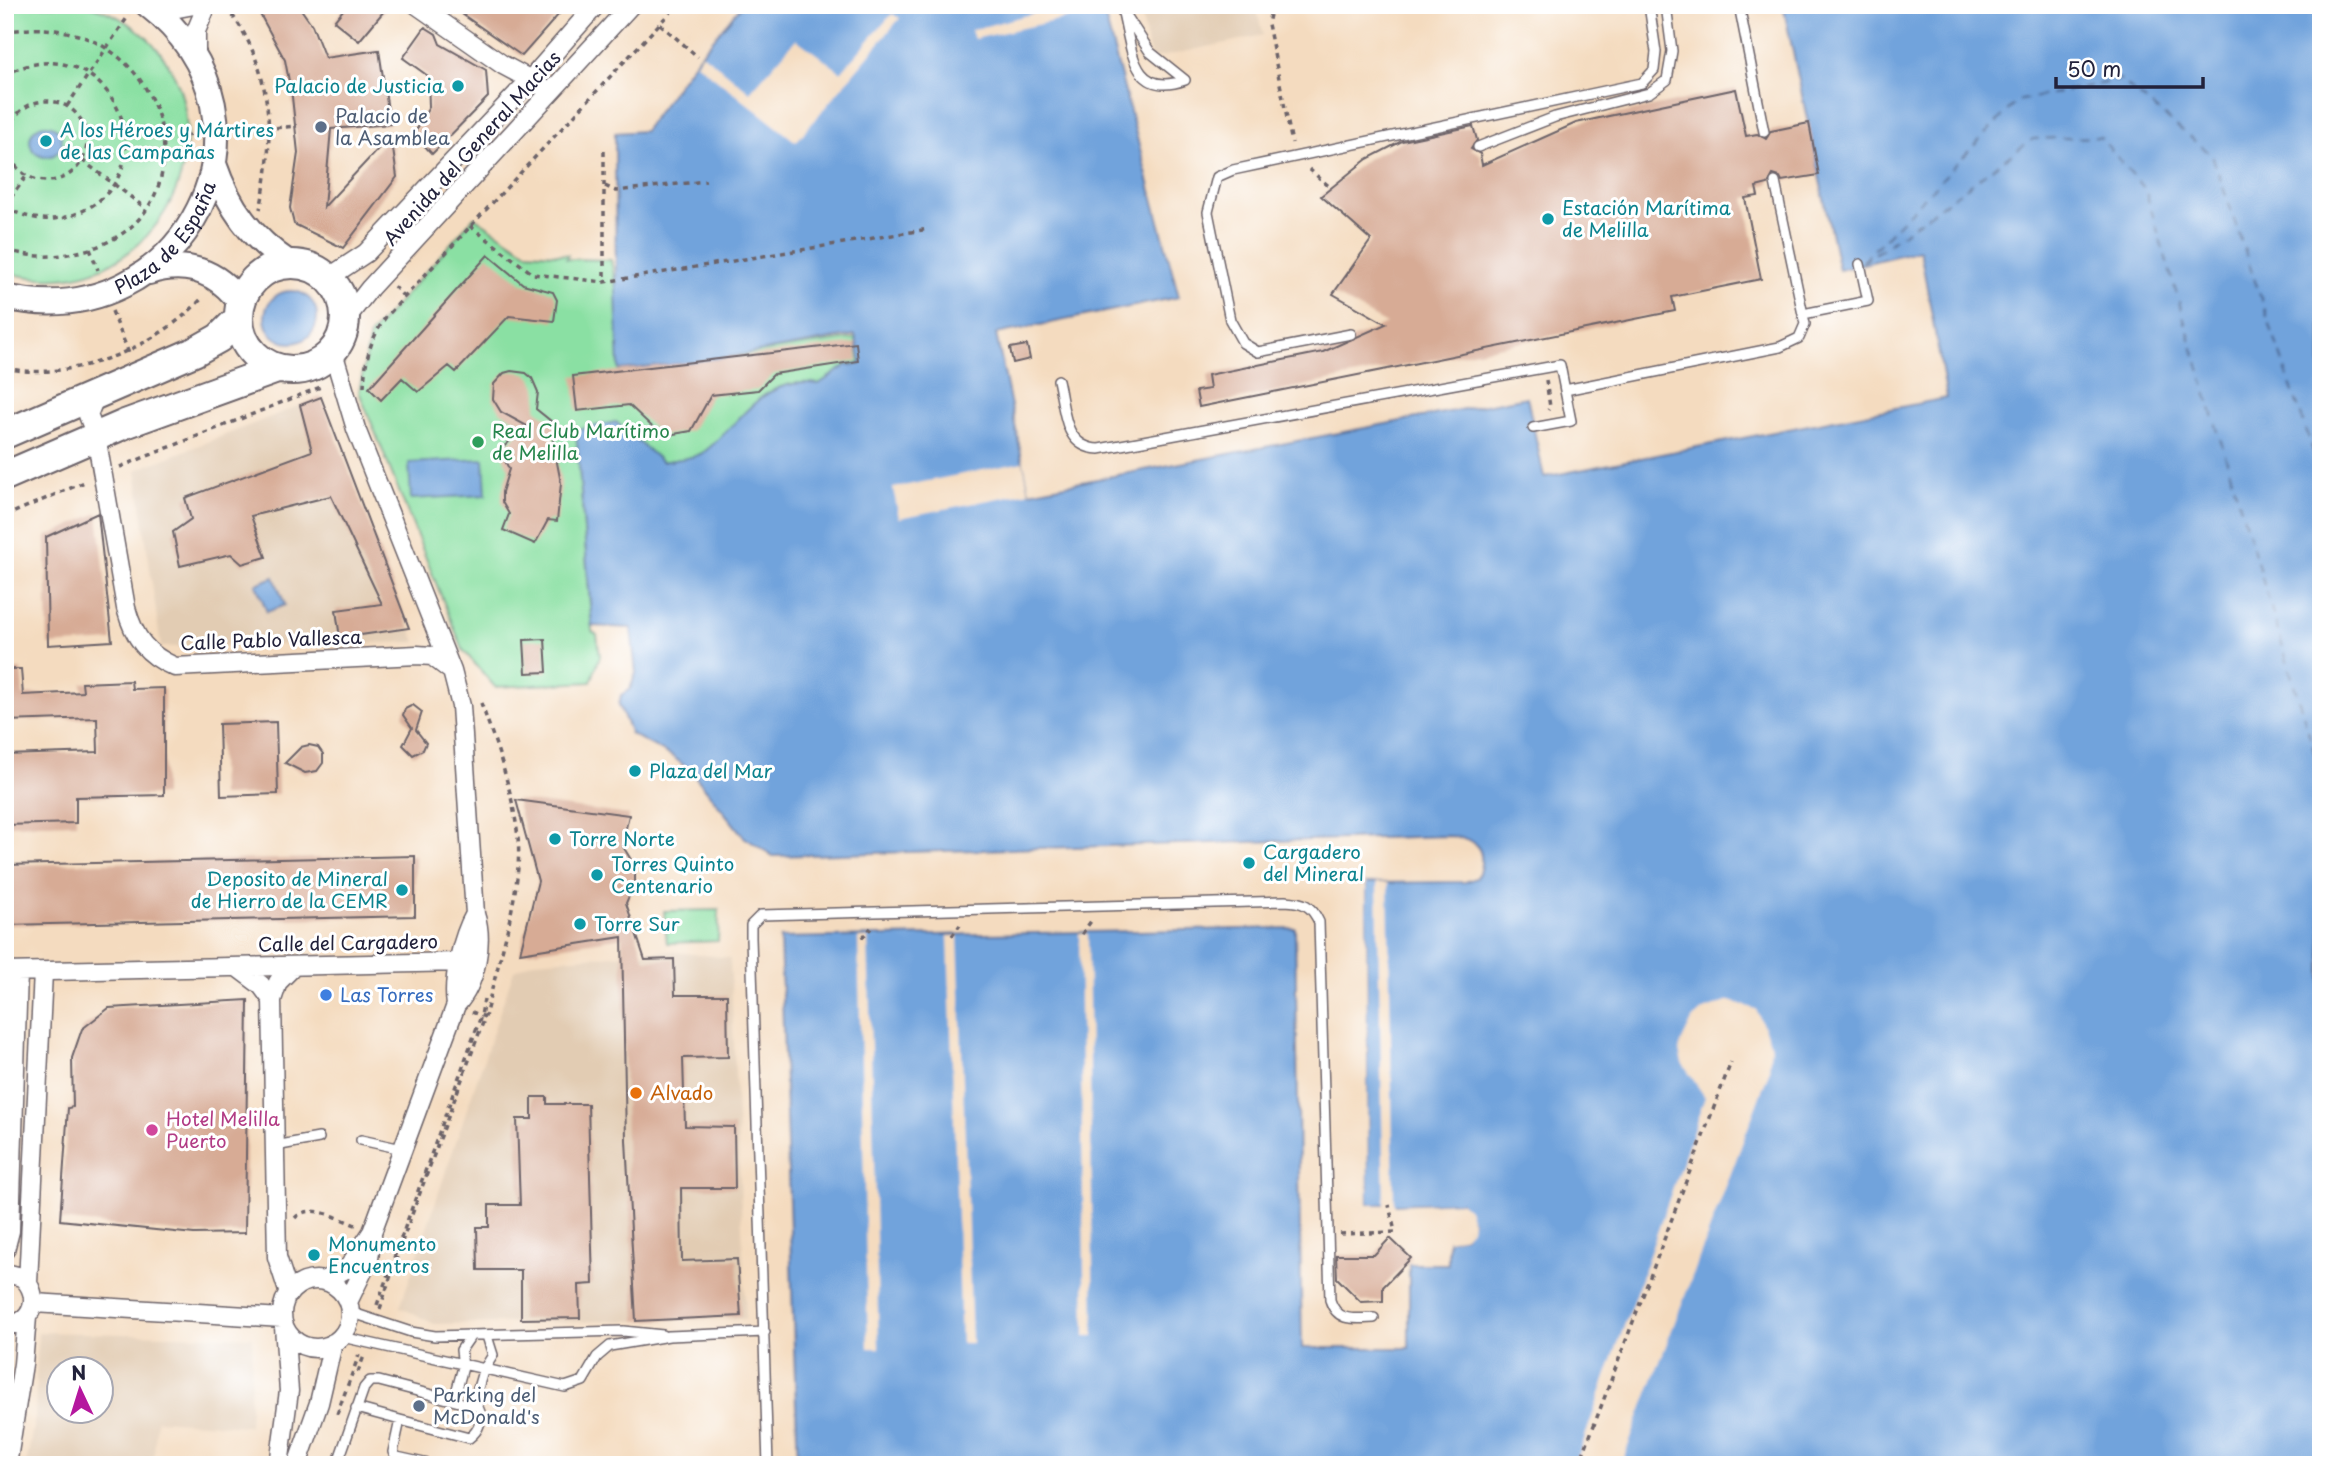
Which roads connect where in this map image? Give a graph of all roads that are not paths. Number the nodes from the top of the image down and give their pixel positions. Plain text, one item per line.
1 (194, 5) edge
2 (207, 5) edge
3 (417, 5) edge
4 (596, 5) edge
5 (631, 5) edge
6 (1311, 5) edge
7 (1368, 5) edge
8 (1649, 5) edge
9 (1666, 5) edge
10 (1739, 5) edge
11 (1122, 7) edge
12 (145, 11) edge
13 (195, 59) junction
14 (531, 79) junction
15 (550, 92) junction
16 (1764, 132) dead end
17 (1478, 148) dead end
18 (214, 164) junction
19 (1775, 183) dead end
20 (290, 264) junction
21 (1860, 264) dead end
22 (147, 273) junction
23 (328, 278) junction
24 (5, 297) edge
25 (239, 311) junction
26 (1803, 314) junction
27 (345, 320) junction
28 (1351, 334) dead end
29 (333, 352) junction
30 (278, 369) junction
31 (1058, 380) dead end
32 (1564, 390) junction
33 (96, 395) junction
34 (1533, 428) road end
35 (5, 434) edge
36 (96, 436) junction
37 (5, 476) edge
38 (452, 671) junction
39 (475, 914) junction
40 (461, 962) junction
41 (294, 966) junction
42 (237, 967) junction
43 (12, 972) edge
44 (43, 972) junction
45 (272, 1000) junction
46 (456, 1005) junction
47 (10, 1086) edge
48 (319, 1139) dead end
49 (361, 1140) dead end
50 (275, 1146) junction
51 (402, 1149) junction
52 (372, 1232) junction
53 (5, 1250) edge
54 (5, 1273) edge
55 (323, 1281) junction
56 (28, 1283) junction
57 (289, 1294) junction
58 (349, 1307) junction
59 (31, 1310) junction
60 (1374, 1318) dead end
61 (283, 1321) junction
62 (5, 1325) edge
63 (765, 1332) junction
64 (487, 1336) junction
65 (669, 1336) junction
66 (470, 1337) junction
67 (338, 1340) junction
68 (463, 1367) junction
69 (482, 1371) junction
70 (454, 1400) junction
71 (473, 1405) junction
72 (356, 1409) junction
73 (400, 1420) junction
74 (7, 1465) edge
75 (279, 1465) edge
76 (297, 1465) edge
77 (337, 1465) edge
78 (433, 1465) edge
79 (768, 1465) edge

1 - 12 street
2 - 13 street
3 - 14 street
4 - 14 street, Avenida del General Macias
5 - 15 street, Avenida del General Macias
6 - 7 lane
8 - 28 lane
9 - 17 lane
10 - 16 lane
11 - 11 lane
12 - 13 main road, Plaza de España
13 - 18 main road, Plaza de España
14 - 15 street
14 - 23 street, Avenida del General Macias
15 - 27 street, Avenida del General Macias
18 - 20 main road
18 - 22 main road, Plaza de España
19 - 26 lane
20 - 23 main road
20 - 25 main road
21 - 26 lane
22 - 24 main road, Plaza de España
22 - 25 main road
23 - 27 main road
25 - 30 main road
25 - 33 main road
26 - 32 lane
27 - 29 main road
29 - 30 main road
29 - 38 street
30 - 36 main road
31 - 32 lane
32 - 34 lane
33 - 35 main road
33 - 36 street, Calle Pablo Vallesca
36 - 37 main road
36 - 38 street, Calle Pablo Vallesca
38 - 39 street
39 - 40 street
39 - 46 street
40 - 41 street, Calle del Cargadero
40 - 46 street
41 - 42 street, Calle del Cargadero
41 - 45 street
42 - 44 street, Calle del Cargadero
42 - 45 street
43 - 44 street, Calle del Cargadero
43 - 47 street
44 - 56 street
45 - 50 street
46 - 51 street
47 - 53 street
48 - 50 lane
49 - 51 lane
50 - 57 street
51 - 52 street
52 - 55 street
52 - 58 street
54 - 56 street
55 - 57 street
55 - 58 street
56 - 59 street
57 - 61 street
58 - 66 lane
58 - 67 street
59 - 61 street
59 - 62 street
59 - 74 street
60 - 63 lane
61 - 67 street
61 - 75 street
63 - 65 lane
63 - 79 lane
64 - 65 lane
64 - 66 lane
64 - 69 lane
65 - 69 lane
66 - 68 lane
67 - 68 lane
67 - 76 street
68 - 69 lane
68 - 70 lane
69 - 71 lane
70 - 71 lane
70 - 72 lane
71 - 73 lane
72 - 73 lane
72 - 77 lane
73 - 78 lane

